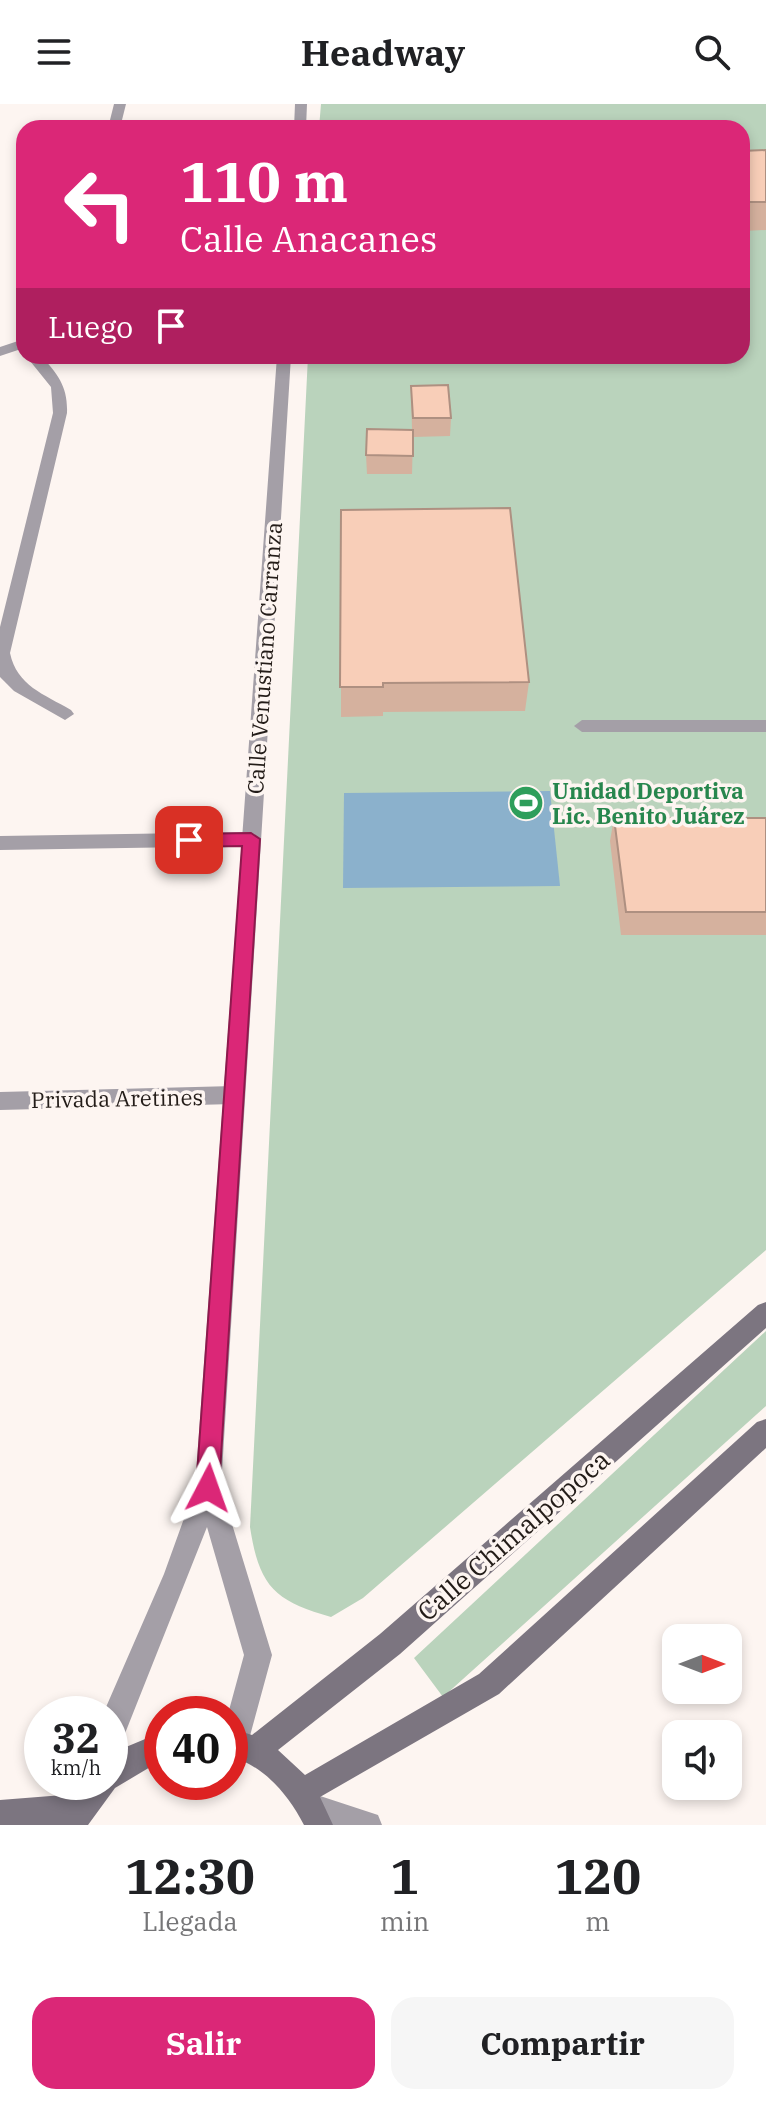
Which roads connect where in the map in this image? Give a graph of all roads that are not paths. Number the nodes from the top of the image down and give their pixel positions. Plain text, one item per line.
1 (41, 364) edge
2 (283, 364) edge
3 (65, 714) dead end
4 (582, 726) dead end
5 (766, 726) edge
6 (251, 839) junction
7 (0, 843) edge
8 (234, 1095) junction
9 (0, 1101) edge
10 (766, 1313) edge
11 (766, 1431) edge
12 (208, 1488) junction
13 (125, 1696) edge
14 (248, 1702) edge
15 (248, 1739) edge
16 (248, 1750) edge
17 (89, 1800) edge
18 (311, 1808) edge
19 (0, 1814) edge
20 (76, 1816) edge
21 (368, 1825) edge

1 - 3 street
2 - 6 street, Calle Venustiano Carranza
4 - 5 lane
6 - 7 street
6 - 8 street, Calle Venustiano Carranza
8 - 9 street, Privada Aretines
8 - 12 street, Calle Venustiano Carranza
10 - 15 main road, Calle Chimalpopoca
11 - 18 main road
12 - 13 street, Calle Venustiano Carranza
12 - 14 street, Calle Venustiano Carranza
16 - 18 main road
17 - 20 main road
18 - 21 street
19 - 20 main road

